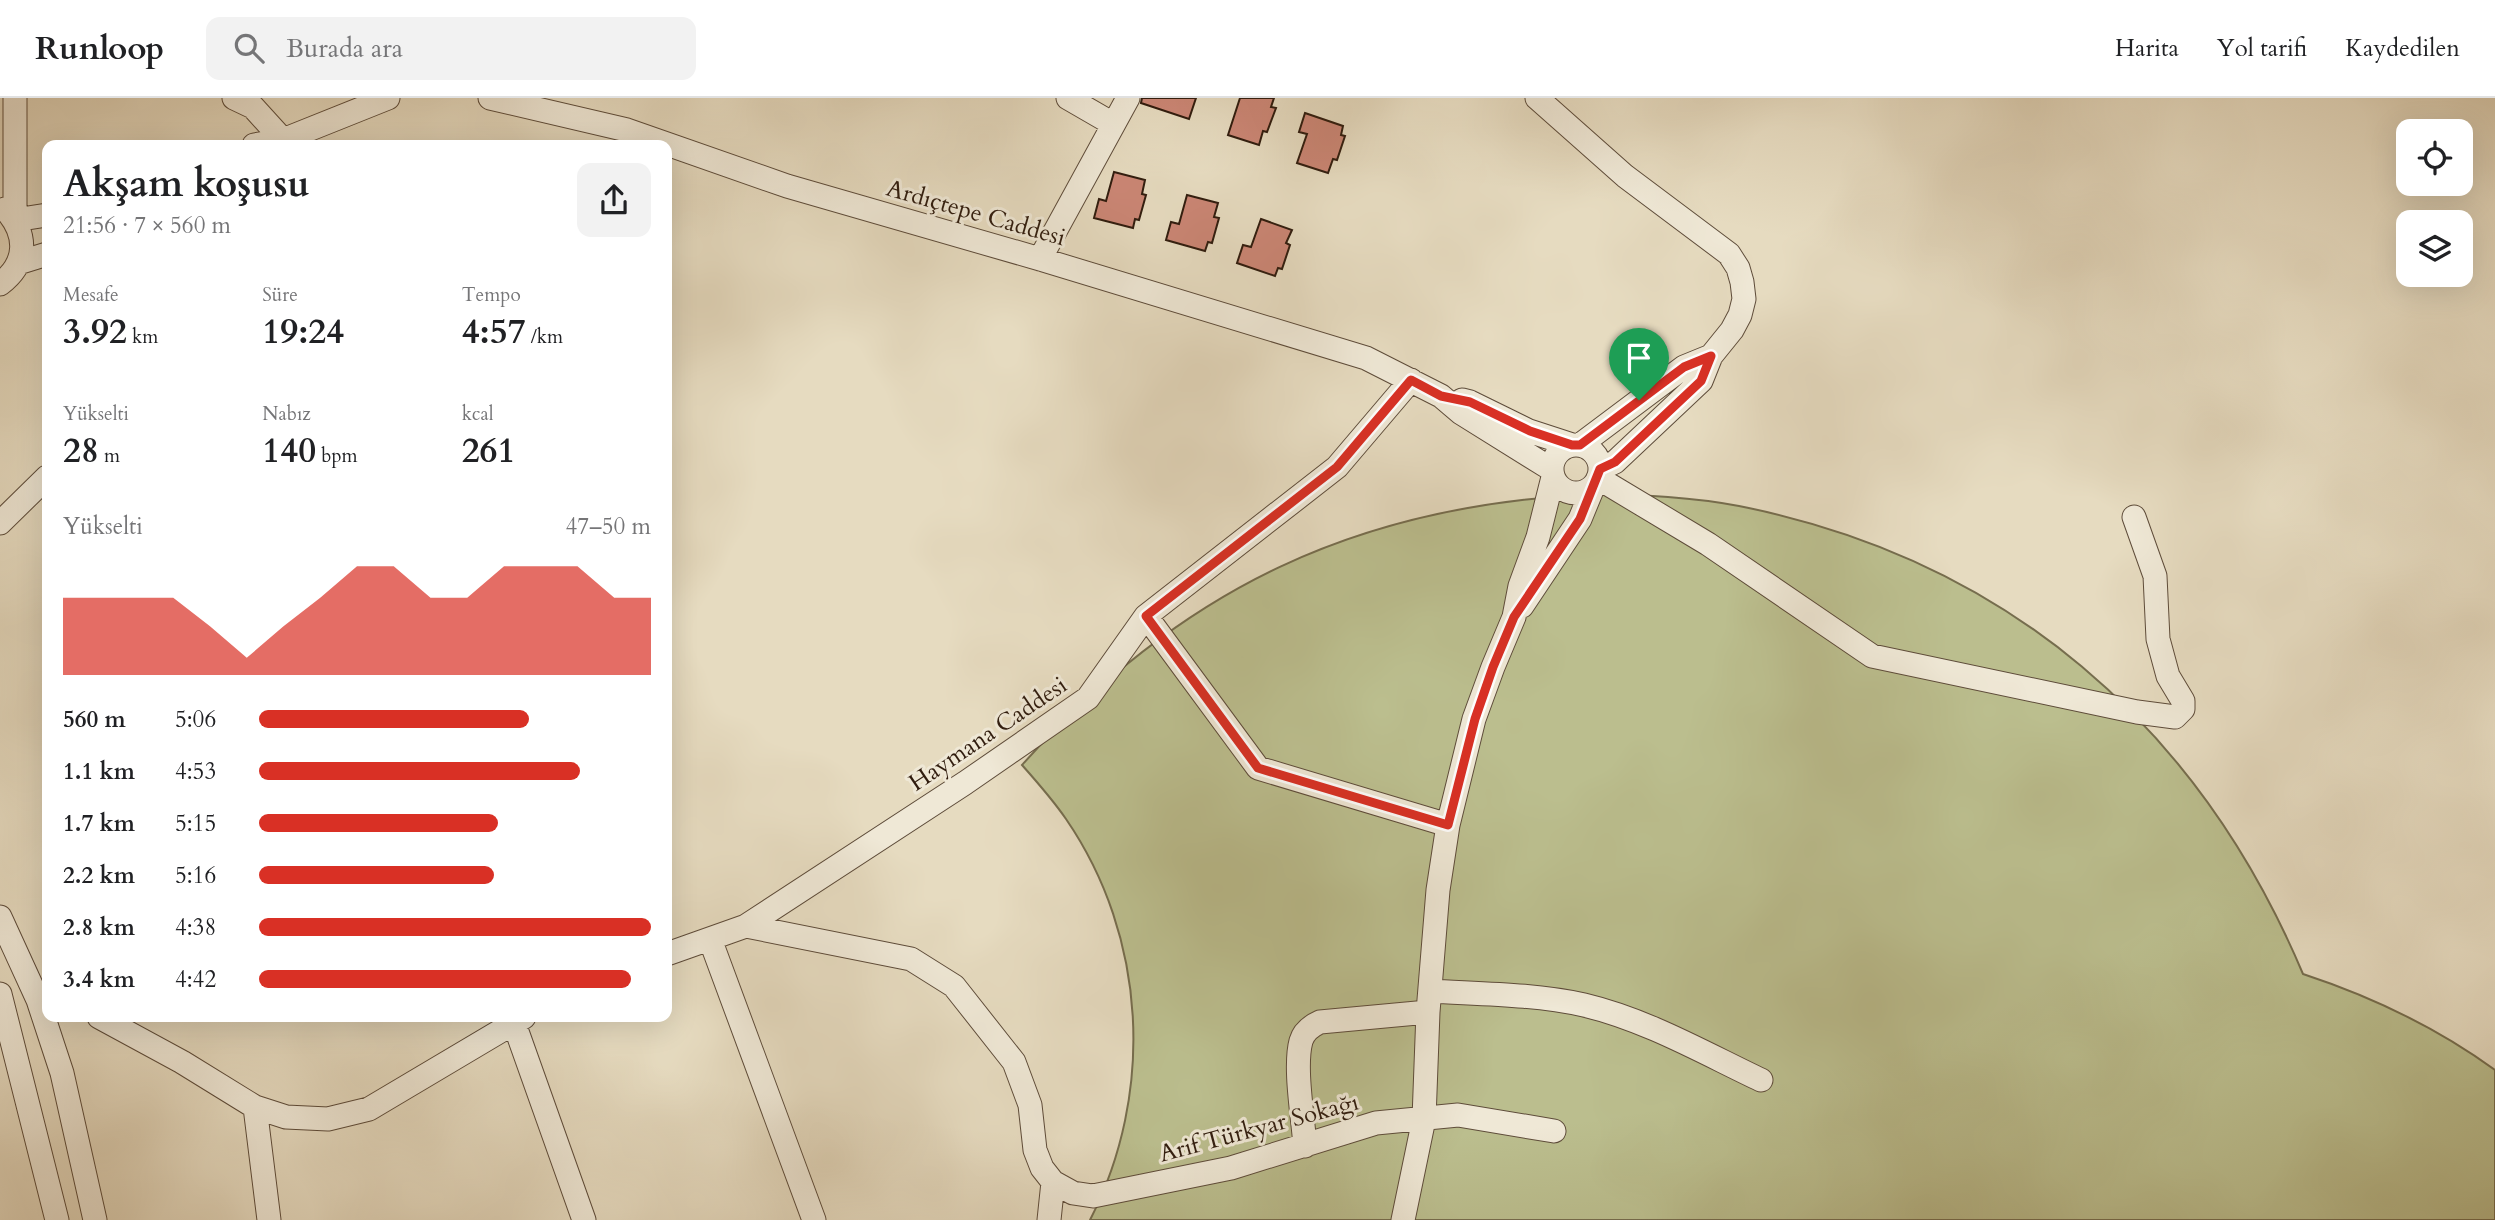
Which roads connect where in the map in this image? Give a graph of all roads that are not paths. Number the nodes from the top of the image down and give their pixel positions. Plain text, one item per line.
1 (15, 98) edge
2 (234, 98) edge
3 (388, 98) edge
4 (490, 98) edge
5 (1069, 98) edge
6 (1128, 98) edge
7 (1537, 98) edge
8 (542, 104) edge
9 (1113, 124) junction
10 (277, 140) edge
11 (286, 140) edge
12 (656, 140) edge
13 (672, 145) edge
14 (8, 213) edge
15 (42, 215) edge
16 (42, 256) edge
17 (1040, 259) junction
18 (18, 264) junction
19 (1, 284) edge
20 (1711, 356) junction
21 (1411, 380) junction
22 (1441, 396) junction
23 (1576, 445) junction
24 (1552, 473) junction
25 (1597, 477) junction
26 (42, 482) edge
27 (2134, 517) dead end
28 (0, 523) edge
29 (1146, 616) junction
30 (1514, 617) junction
31 (1448, 825) junction
32 (0, 916) edge
33 (746, 926) junction
34 (710, 939) junction
35 (672, 952) edge
36 (0, 994) edge
37 (42, 999) edge
38 (1429, 1001) junction
39 (49, 1022) edge
40 (108, 1022) edge
41 (516, 1022) edge
42 (520, 1022) edge
43 (1761, 1080) dead end
44 (255, 1107) junction
45 (1424, 1119) junction
46 (1554, 1131) dead end
47 (1305, 1146) junction
48 (1053, 1182) junction
49 (57, 1220) edge
50 (95, 1220) edge
51 (269, 1220) edge
52 (584, 1220) edge
53 (814, 1220) edge
54 (1049, 1220) edge
55 (1403, 1220) edge

1 - 14 street
2 - 10 street
3 - 11 street
4 - 8 street, Ardıçtepe Caddesi
5 - 9 street
6 - 9 street
7 - 20 street
8 - 12 street, Ardıçtepe Caddesi
9 - 17 street
13 - 17 street, Ardıçtepe Caddesi
14 - 15 street
14 - 18 street
16 - 18 street
17 - 21 street, Ardıçtepe Caddesi
18 - 19 street
20 - 23 street
20 - 25 street
21 - 22 street, Ardıçtepe Caddesi
21 - 29 street, Haymana Caddesi
22 - 23 street, Ardıçtepe Caddesi
22 - 24 street, Ardıçtepe Caddesi
23 - 24 street
23 - 25 street
24 - 25 street
24 - 30 street
25 - 27 street
25 - 30 street
26 - 28 street
29 - 31 street
29 - 33 street, Haymana Caddesi
30 - 31 street
31 - 38 street
32 - 37 street
33 - 34 street, Haymana Caddesi
33 - 48 street
34 - 35 street, Haymana Caddesi
34 - 53 street
36 - 49 street
38 - 43 street
38 - 45 street
38 - 47 street
39 - 50 street
40 - 44 street
41 - 44 street
42 - 52 street
44 - 51 street
45 - 46 street, Arif Türkyar Sokağı
45 - 47 street, Arif Türkyar Sokağı
45 - 55 street
47 - 48 street, Arif Türkyar Sokağı
48 - 54 street

